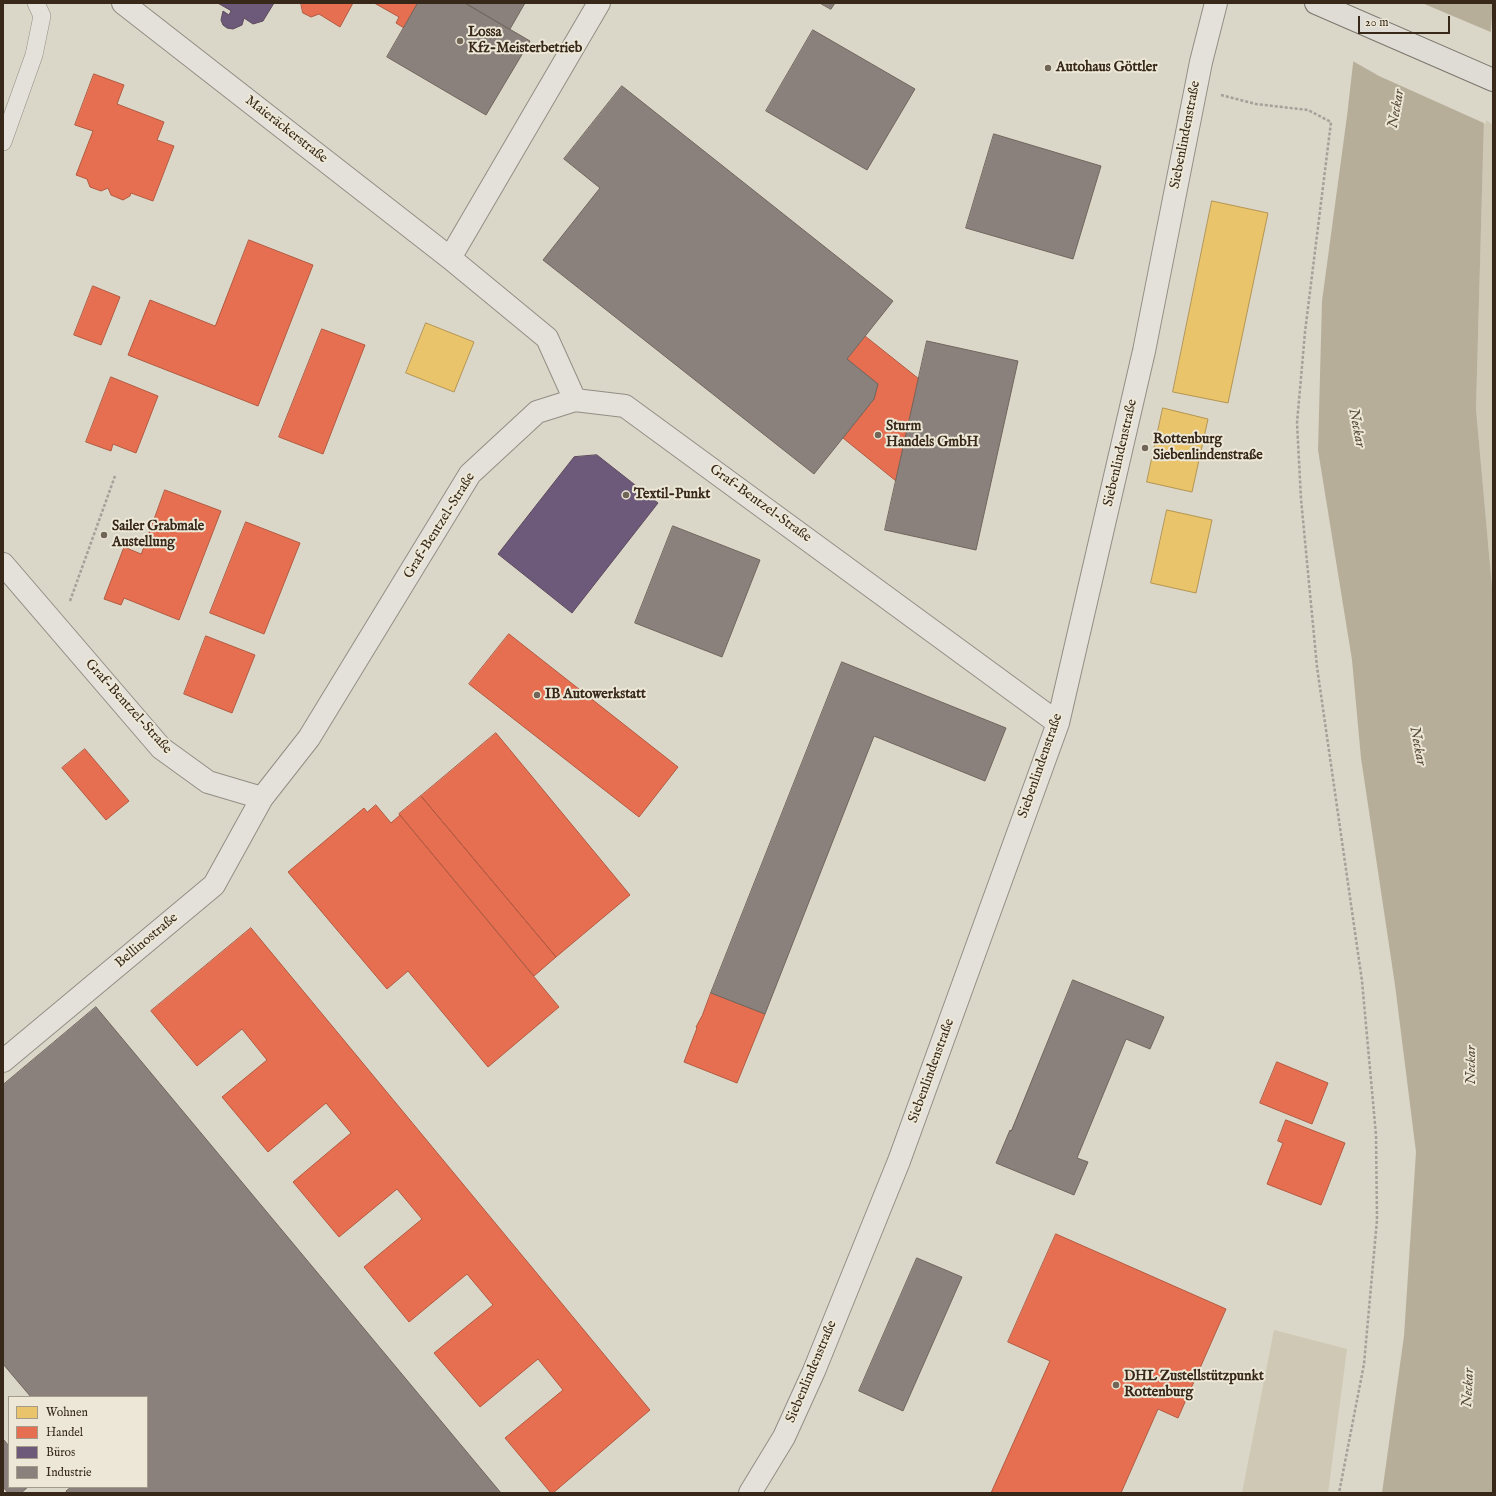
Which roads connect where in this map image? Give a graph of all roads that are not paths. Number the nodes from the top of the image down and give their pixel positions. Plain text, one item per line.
1 (36, 3) edge
2 (123, 3) edge
3 (599, 3) edge
4 (1216, 3) edge
5 (1316, 3) edge
6 (1493, 80) edge
7 (3, 142) edge
8 (450, 258) junction
9 (575, 400) junction
10 (3, 564) edge
11 (1058, 723) junction
12 (262, 798) junction
13 (3, 1061) edge
14 (750, 1493) edge

1 - 7 lane
2 - 8 street, Maieräckerstraße
3 - 8 street
4 - 11 street, Siebenlindenstraße
5 - 6 main road
8 - 9 street, Maieräckerstraße
9 - 11 street, Graf-Bentzel-Straße
9 - 12 street, Graf-Bentzel-Straße
10 - 12 street, Graf-Bentzel-Straße
11 - 14 street, Siebenlindenstraße
12 - 13 street, Bellinostraße

